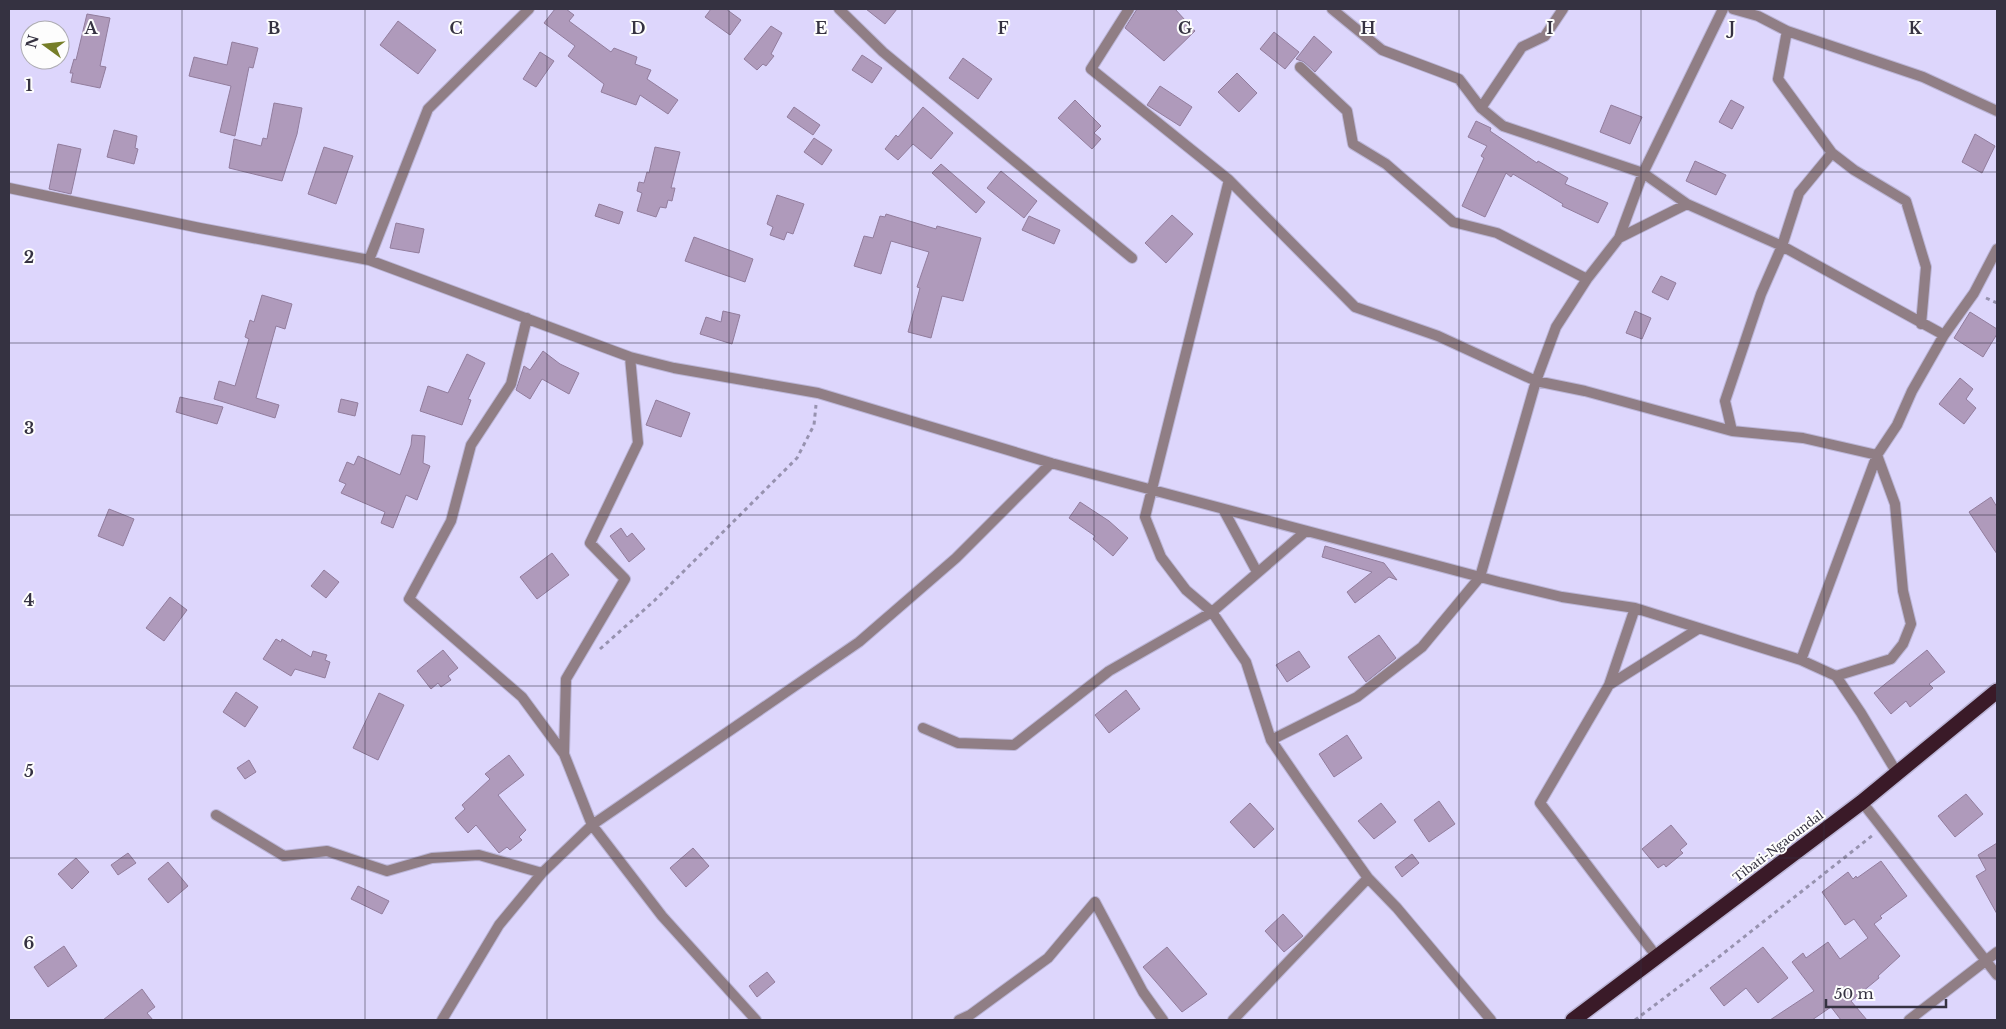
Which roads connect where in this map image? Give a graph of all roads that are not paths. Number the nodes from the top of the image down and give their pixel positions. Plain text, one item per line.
1 (529, 9) edge
2 (839, 9) edge
3 (1129, 9) edge
4 (1332, 9) edge
5 (1563, 9) edge
6 (1723, 9) edge
7 (1733, 9) edge
8 (1787, 31) junction
9 (1300, 67) dead end
10 (1481, 108) junction
11 (1997, 111) edge
12 (1832, 153) junction
13 (1643, 173) junction
14 (1229, 180) junction
15 (9, 188) edge
16 (1687, 204) junction
17 (1619, 238) junction
18 (1782, 246) junction
19 (1997, 249) edge
20 (1132, 258) dead end
21 (369, 260) junction
22 (1587, 279) junction
23 (527, 318) junction
24 (1921, 324) junction
25 (1944, 335) junction
26 (630, 357) junction
27 (1536, 381) junction
28 (1732, 431) junction
29 (1877, 455) junction
30 (1051, 463) junction
31 (1152, 490) junction
32 (1223, 508) junction
33 (1306, 530) junction
34 (1257, 572) junction
35 (1480, 577) junction
36 (1635, 608) junction
37 (1212, 612) junction
38 (1698, 629) junction
39 (1801, 660) junction
40 (1836, 676) junction
41 (1609, 685) junction
42 (1997, 691) edge
43 (923, 728) dead end
44 (1271, 740) junction
45 (564, 754) junction
46 (1896, 773) junction
47 (1862, 802) junction
48 (216, 815) dead end
49 (592, 824) junction
50 (542, 873) junction
51 (1368, 878) junction
52 (1997, 952) edge
53 (1657, 957) junction
54 (1986, 960) junction
55 (1997, 975) edge
56 (442, 1020) edge
57 (756, 1020) edge
58 (959, 1020) edge
59 (1163, 1020) edge
60 (1233, 1020) edge
61 (1491, 1020) edge
62 (1573, 1020) edge
63 (1909, 1020) edge

1 - 21 street
2 - 20 street
3 - 14 street
4 - 10 street
5 - 10 street
6 - 13 street
7 - 8 street
8 - 11 street
8 - 12 street
9 - 22 street
10 - 13 street
12 - 18 street
12 - 24 street
13 - 16 street
13 - 17 street
14 - 27 street
14 - 31 street
15 - 21 street
16 - 17 street
16 - 18 street
17 - 22 street
18 - 24 street
18 - 28 street
19 - 25 street
21 - 23 street
22 - 27 street
23 - 26 street
23 - 45 street
24 - 25 street
25 - 29 street
26 - 30 street
26 - 45 street
27 - 28 street
27 - 35 street
28 - 29 street
29 - 39 street
29 - 40 street
30 - 31 street
30 - 49 street
31 - 32 street
31 - 37 street
32 - 33 street
32 - 34 street
33 - 34 street
33 - 35 street
34 - 37 street
35 - 36 street
35 - 44 street
36 - 38 street
36 - 41 street
37 - 43 street
37 - 44 street
38 - 39 street
38 - 41 street
39 - 40 street
40 - 46 street
41 - 53 street
42 - 46 highway, Tibati-Ngaoundal
44 - 51 street
45 - 49 street
46 - 47 highway, Tibati-Ngaoundal
47 - 53 highway, Tibati-Ngaoundal
47 - 54 street
48 - 50 street
49 - 50 street
49 - 57 street
50 - 56 street
51 - 60 street
51 - 61 street
52 - 54 street
53 - 62 highway, Tibati-Ngaoundal
54 - 55 street
54 - 63 street
58 - 59 street

